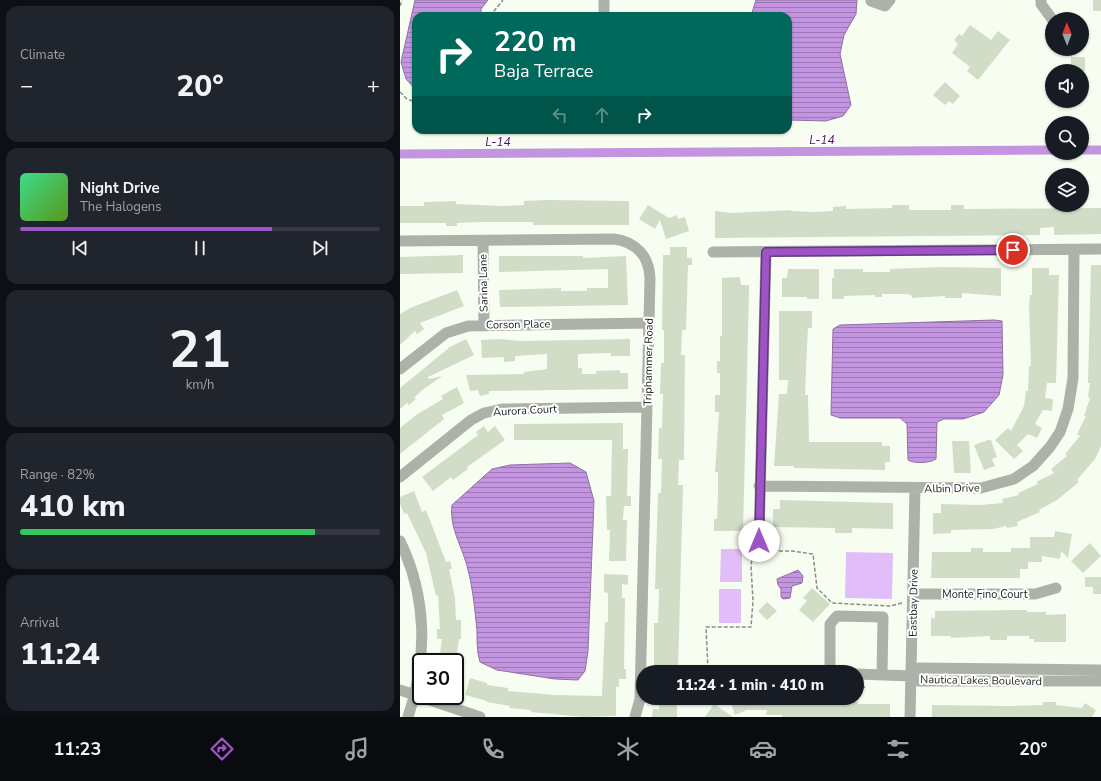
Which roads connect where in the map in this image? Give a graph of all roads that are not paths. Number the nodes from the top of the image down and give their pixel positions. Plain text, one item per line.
1 (604, 0) edge
2 (890, 0) edge
3 (1041, 0) edge
4 (871, 1) dead end
5 (604, 12) edge
6 (1047, 12) edge
7 (400, 241) edge
8 (483, 241) junction
9 (1101, 249) edge
10 (1074, 250) junction
11 (713, 252) dead end
12 (766, 252) junction
13 (649, 323) junction
14 (484, 325) junction
15 (400, 369) edge
16 (647, 407) junction
17 (400, 477) edge
18 (759, 486) junction
19 (915, 488) junction
20 (400, 541) edge
21 (758, 547) road end
22 (1056, 588) dead end
23 (914, 594) junction
24 (422, 653) edge
25 (830, 665) edge
26 (1101, 670) edge
27 (864, 674) edge
28 (882, 675) junction
29 (911, 676) junction
30 (1101, 681) edge
31 (400, 690) edge
32 (412, 694) edge
33 (412, 704) edge
34 (445, 705) edge
35 (408, 717) edge
36 (480, 717) edge
37 (635, 717) edge
38 (910, 717) edge

1 - 5 street
2 - 4 street
3 - 6 street
7 - 8 street, Triphammer Road
8 - 13 street, Triphammer Road
8 - 14 street, Sarina Lane
9 - 10 street
10 - 12 street
10 - 19 street, Albin Drive
11 - 12 street
12 - 18 street
13 - 14 street, Corson Place
13 - 16 street, Triphammer Road
14 - 15 street, Corson Place
16 - 17 street, Aurora Court
16 - 37 street, Triphammer Road
18 - 19 street, Albin Drive
18 - 21 street
19 - 23 street, Eastbay Drive
20 - 24 street
22 - 23 street, Monte Fino Court
23 - 29 street, Eastbay Drive
25 - 28 street
26 - 29 street, Nautica Lakes Boulevard
27 - 28 street
28 - 29 street
29 - 30 street, Nautica Lakes Boulevard
29 - 38 street, Eastbay Drive
31 - 32 street
33 - 35 street
34 - 36 street

